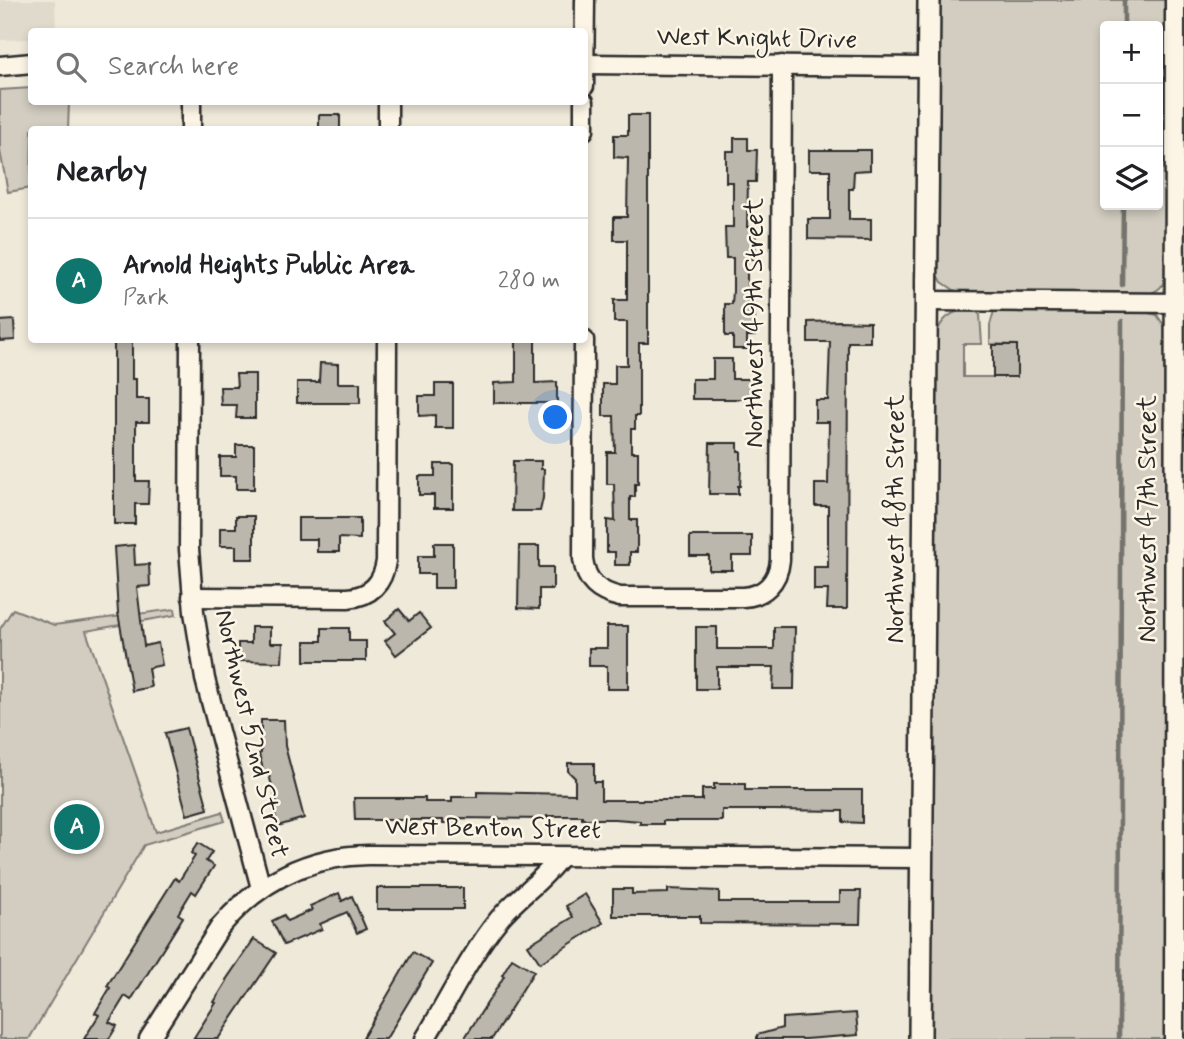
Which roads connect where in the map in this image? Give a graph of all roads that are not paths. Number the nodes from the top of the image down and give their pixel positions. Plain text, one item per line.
1 (585, 0) edge
2 (929, 0) edge
3 (1175, 0) edge
4 (585, 28) edge
5 (28, 63) edge
6 (588, 64) edge
7 (782, 65) junction
8 (0, 66) edge
9 (928, 67) junction
10 (191, 105) edge
11 (388, 105) edge
12 (584, 105) edge
13 (191, 126) edge
14 (388, 126) edge
15 (584, 126) edge
16 (926, 301) junction
17 (1179, 303) edge
18 (190, 343) edge
19 (387, 343) edge
20 (583, 343) edge
21 (192, 597) junction
22 (561, 857) junction
23 (921, 858) junction
24 (261, 888) junction
25 (149, 1039) edge
26 (425, 1039) edge
27 (920, 1039) edge
28 (1174, 1039) edge

1 - 4 street
2 - 9 main road, Northwest 48th Street
3 - 17 street, Northwest 47th Street
5 - 8 street
6 - 7 street, West Knight Drive
7 - 9 street, West Knight Drive
7 - 20 street, Northwest 49th Street
9 - 16 main road, Northwest 48th Street
10 - 13 street
11 - 14 street
12 - 15 street
16 - 17 street
16 - 23 main road, Northwest 48th Street
17 - 28 street, Northwest 47th Street
18 - 21 street, Northwest 52nd Street
19 - 21 street
21 - 24 street, Northwest 52nd Street
22 - 23 street, West Benton Street
22 - 24 street, West Benton Street
22 - 26 street
23 - 27 main road, Northwest 48th Street
24 - 25 street, West Benton Street

